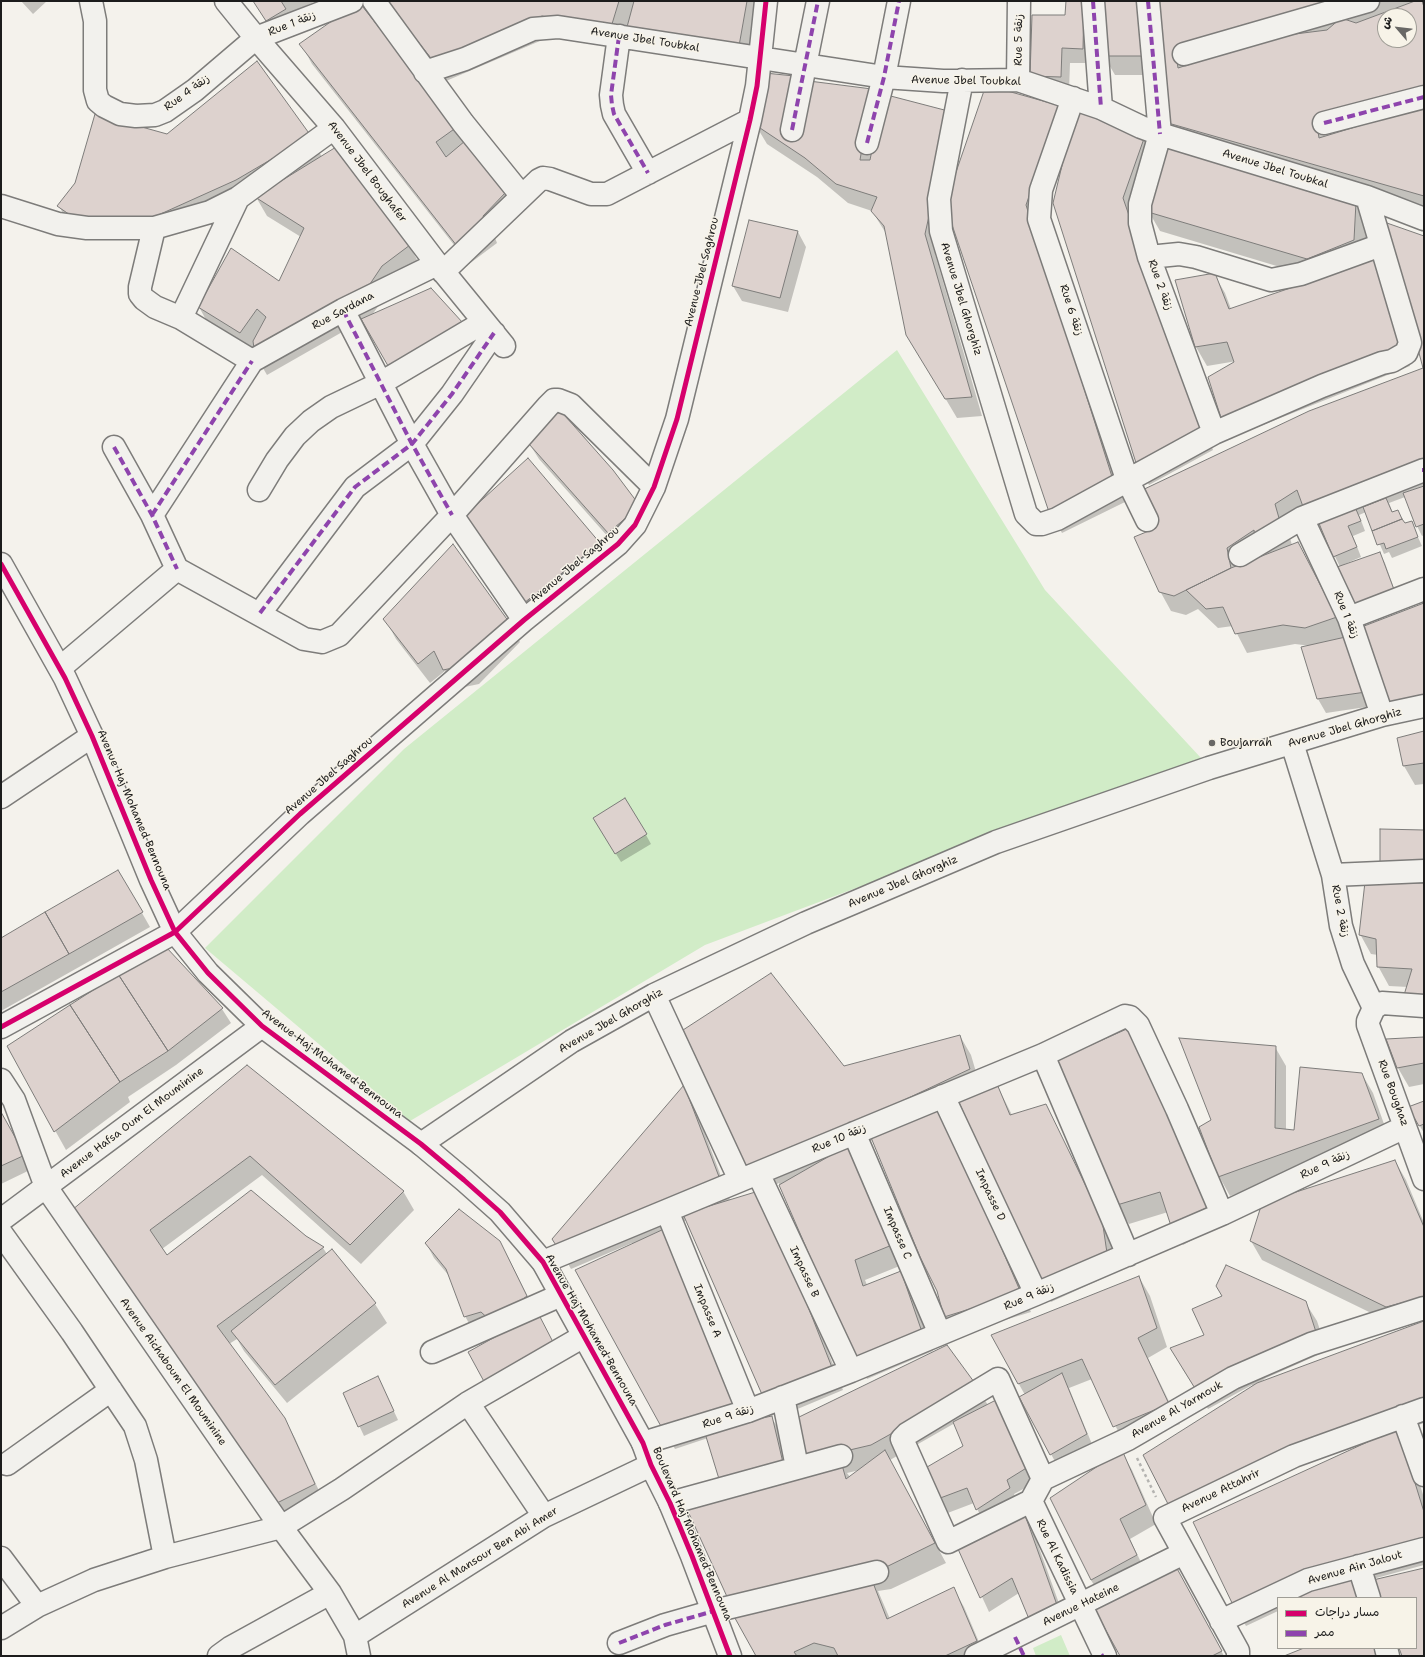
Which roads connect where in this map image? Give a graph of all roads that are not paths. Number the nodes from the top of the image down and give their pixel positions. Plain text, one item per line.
1 (91, 1) edge
2 (226, 1) edge
3 (352, 1) edge
4 (374, 1) edge
5 (766, 1) edge
6 (818, 1) edge
7 (899, 1) edge
8 (1019, 1) edge
9 (1093, 1) edge
10 (1148, 1) edge
11 (1368, 1) edge
12 (619, 36) junction
13 (256, 38) junction
14 (1184, 54) dead end
15 (760, 59) junction
16 (806, 65) junction
17 (425, 72) junction
18 (884, 77) junction
19 (962, 80) junction
20 (1018, 80) junction
21 (1424, 97) edge
22 (1073, 98) junction
23 (1101, 108) junction
24 (750, 120) junction
25 (1324, 123) dead end
26 (334, 128) junction
27 (792, 130) dead end
28 (1160, 134) junction
29 (868, 143) dead end
30 (648, 173) junction
31 (521, 195) junction
32 (1367, 197) junction
33 (238, 198) junction
34 (1, 206) edge
35 (1424, 219) edge
36 (154, 228) junction
37 (1381, 245) junction
38 (1149, 257) junction
39 (440, 268) junction
40 (344, 310) junction
41 (181, 318) junction
42 (494, 334) junction
43 (252, 361) junction
44 (381, 383) junction
45 (1214, 433) junction
46 (412, 444) junction
47 (114, 447) dead end
48 (1423, 470) edge
49 (1128, 479) junction
50 (654, 487) junction
51 (258, 490) dead end
52 (452, 514) junction
53 (152, 515) junction
54 (1302, 518) junction
55 (1147, 520) dead end
56 (1240, 555) dead end
57 (2, 568) edge
58 (177, 569) junction
59 (1424, 589) edge
60 (260, 614) junction
61 (1349, 618) junction
62 (524, 620) junction
63 (60, 668) junction
64 (1424, 706) edge
65 (1382, 715) junction
66 (92, 736) junction
67 (1292, 743) junction
68 (1, 797) edge
69 (1424, 871) edge
70 (1333, 876) junction
71 (175, 932) junction
72 (654, 995) junction
73 (1424, 1006) edge
74 (1374, 1008) junction
75 (262, 1026) junction
76 (1, 1027) edge
77 (1043, 1055) junction
78 (1, 1080) edge
79 (943, 1096) junction
80 (1405, 1127) junction
81 (854, 1133) junction
82 (421, 1144) junction
83 (749, 1177) junction
84 (1424, 1179) edge
85 (46, 1188) junction
86 (667, 1210) junction
87 (1222, 1214) junction
88 (1, 1220) edge
89 (1, 1232) edge
90 (1128, 1255) junction
91 (543, 1262) junction
92 (1036, 1294) junction
93 (561, 1296) junction
94 (1424, 1308) edge
95 (940, 1334) junction
96 (584, 1336) junction
97 (432, 1352) dead end
98 (851, 1371) junction
99 (110, 1390) junction
100 (783, 1397) junction
101 (468, 1403) junction
102 (1424, 1409) edge
103 (748, 1411) junction
104 (1403, 1416) junction
105 (643, 1443) junction
106 (841, 1456) dead end
107 (6, 1464) dead end
108 (651, 1465) junction
109 (797, 1467) junction
110 (1424, 1475) edge
111 (1043, 1479) junction
112 (1031, 1501) junction
113 (670, 1503) junction
114 (544, 1516) junction
115 (281, 1527) junction
116 (1424, 1548) edge
117 (1184, 1553) junction
118 (166, 1556) junction
119 (1, 1558) edge
120 (1359, 1566) junction
121 (876, 1572) dead end
122 (330, 1593) junction
123 (1370, 1597) edge
124 (37, 1606) junction
125 (1081, 1606) junction
126 (714, 1611) junction
127 (1221, 1621) junction
128 (1, 1628) edge
129 (619, 1643) dead end
130 (357, 1646) edge
131 (242, 1649) edge
132 (219, 1656) edge
133 (730, 1656) edge
134 (976, 1656) edge
135 (1105, 1656) edge
136 (1238, 1656) edge

1 - 13 street, Rue 4 زنقة
2 - 13 street, Avenue Jbel Boughafer
3 - 13 street, Rue 1 زنقة
4 - 17 street
5 - 15 street, Avenue Jbel Saghrou
6 - 16 street
7 - 18 street
8 - 20 street, Rue 5 زنقة
9 - 23 street
10 - 28 street
11 - 14 street
12 - 15 street, Avenue Jbel Toubkal
12 - 17 street, Avenue Jbel Toubkal
12 - 30 street
13 - 26 street, Avenue Jbel Boughafer
15 - 16 street, Avenue Jbel Toubkal
15 - 24 street, Avenue Jbel Saghrou
16 - 18 street, Avenue Jbel Toubkal
16 - 27 street
17 - 31 street
18 - 19 street, Avenue Jbel Toubkal
18 - 29 street
19 - 20 street, Avenue Jbel Toubkal
19 - 49 street, Avenue Jbel Ghorghiz
20 - 22 street, Avenue Jbel Toubkal
21 - 25 street
22 - 23 street, Avenue Jbel Toubkal
22 - 49 street, Rue 6 زنقة
23 - 28 street, Avenue Jbel Toubkal
24 - 30 street
24 - 50 street, Avenue Jbel Saghrou
26 - 33 street
26 - 39 street, Avenue Jbel Boughafer
28 - 32 street, Avenue Jbel Toubkal
28 - 38 street, Rue 2 زنقة
30 - 31 street, Rue Sardana
31 - 39 street, Rue Sardana
32 - 35 street, Avenue Jbel Toubkal
32 - 37 street
33 - 36 street
33 - 41 street
34 - 36 street
36 - 41 street
37 - 38 street
37 - 45 street
38 - 45 street, Rue 2 زنقة
39 - 40 street, Rue Sardana
39 - 42 street, Avenue Jbel Boughafer
40 - 43 street, Rue Sardana
40 - 44 street
41 - 43 street
42 - 44 street
42 - 46 street
43 - 53 street
44 - 46 street
44 - 51 street
45 - 49 street
46 - 52 street
46 - 60 street
47 - 53 street
48 - 54 street
49 - 55 street, Rue 6 زنقة
50 - 52 street
50 - 62 street, Avenue Jbel Saghrou
52 - 60 street
52 - 62 street
53 - 58 street
54 - 56 street
54 - 61 street, Rue 1 زنقة
57 - 63 street, Avenue Haj Mohamed Bennouna
58 - 60 street
58 - 63 street
59 - 61 street
61 - 65 street, Rue 1 زنقة
62 - 71 street, Avenue Jbel Saghrou
63 - 66 street, Avenue Haj Mohamed Bennouna
64 - 65 street, Avenue Jbel Ghorghiz
65 - 67 street, Avenue Jbel Ghorghiz
66 - 68 street
66 - 71 street, Avenue Haj Mohamed Bennouna
67 - 70 street
67 - 72 street, Avenue Jbel Ghorghiz
69 - 70 street, Rue 2 زنقة
70 - 74 street, Rue 2 زنقة
71 - 75 street, Avenue Haj Mohamed Bennouna
71 - 76 street, Avenue Jbel Saghrou
72 - 82 street, Avenue Jbel Ghorghiz
72 - 83 street, Impasse B
73 - 74 street
74 - 80 street, Rue Boughaz
75 - 82 street, Avenue Haj Mohamed Bennouna
75 - 85 street, Avenue Hafsa Oum El Mouminine
77 - 79 street, Rue 10 زنقة
77 - 87 street, Rue 10 زنقة
77 - 90 street
78 - 85 street, Avenue Aichaboum El Mouminine
79 - 81 street, Rue 10 زنقة
79 - 92 street, Impasse D
80 - 84 street, Rue Boughaz
80 - 87 street, Rue 9 زنقة
81 - 83 street, Rue 10 زنقة
81 - 95 street, Impasse C
82 - 91 street, Avenue Haj Mohamed Bennouna
83 - 86 street, Rue 10 زنقة
83 - 98 street, Impasse B
85 - 88 street, Avenue Hafsa Oum El Mouminine
85 - 115 street, Avenue Aichaboum El Mouminine
86 - 91 street, Rue 10 زنقة
86 - 103 street, Impasse A
87 - 90 street, Rue 9 زنقة
89 - 99 street
90 - 92 street, Rue 9 زنقة
91 - 93 street, Avenue Haj Mohamed Bennouna
92 - 95 street, Rue 9 زنقة
93 - 96 street, Avenue Haj Mohamed Bennouna
93 - 97 street
94 - 111 street, Avenue Al Yarmouk
95 - 98 street, Rue 9 زنقة
96 - 101 street
96 - 105 street, Avenue Haj Mohamed Bennouna
98 - 100 street, Rue 9 زنقة
99 - 107 street
99 - 118 street
100 - 103 street, Rue 9 زنقة
100 - 109 street
101 - 114 street
101 - 115 street
102 - 104 street, Avenue Attahrir
103 - 105 street, Rue 9 زنقة
104 - 110 street
104 - 117 street, Avenue Attahrir
105 - 108 street, Boulevard Haj Mohamed Bennouna
106 - 109 street
108 - 113 street, Boulevard Haj Mohamed Bennouna
108 - 114 street, Avenue Al Mansour Ben Abi Amer
109 - 113 street
111 - 112 street
111 - 112 street
112 - 125 street, Rue Al Kadissia
113 - 126 street, Boulevard Haj Mohamed Bennouna
114 - 130 street, Avenue Al Mansour Ben Abi Amer
115 - 118 street
115 - 122 street, Avenue Aichaboum El Mouminine
116 - 120 street, Avenue Ain Jalout
117 - 125 street, Avenue Hateine
117 - 127 street
118 - 124 street
119 - 124 street
120 - 123 street
120 - 127 street, Avenue Ain Jalout
121 - 126 street
122 - 130 street, Avenue Aichaboum El Mouminine
122 - 131 street
124 - 128 street
125 - 134 street, Avenue Hateine
125 - 135 street, Rue Al Kadissia
126 - 129 street
126 - 133 street, Boulevard Haj Mohamed Bennouna
127 - 136 street
131 - 132 street

